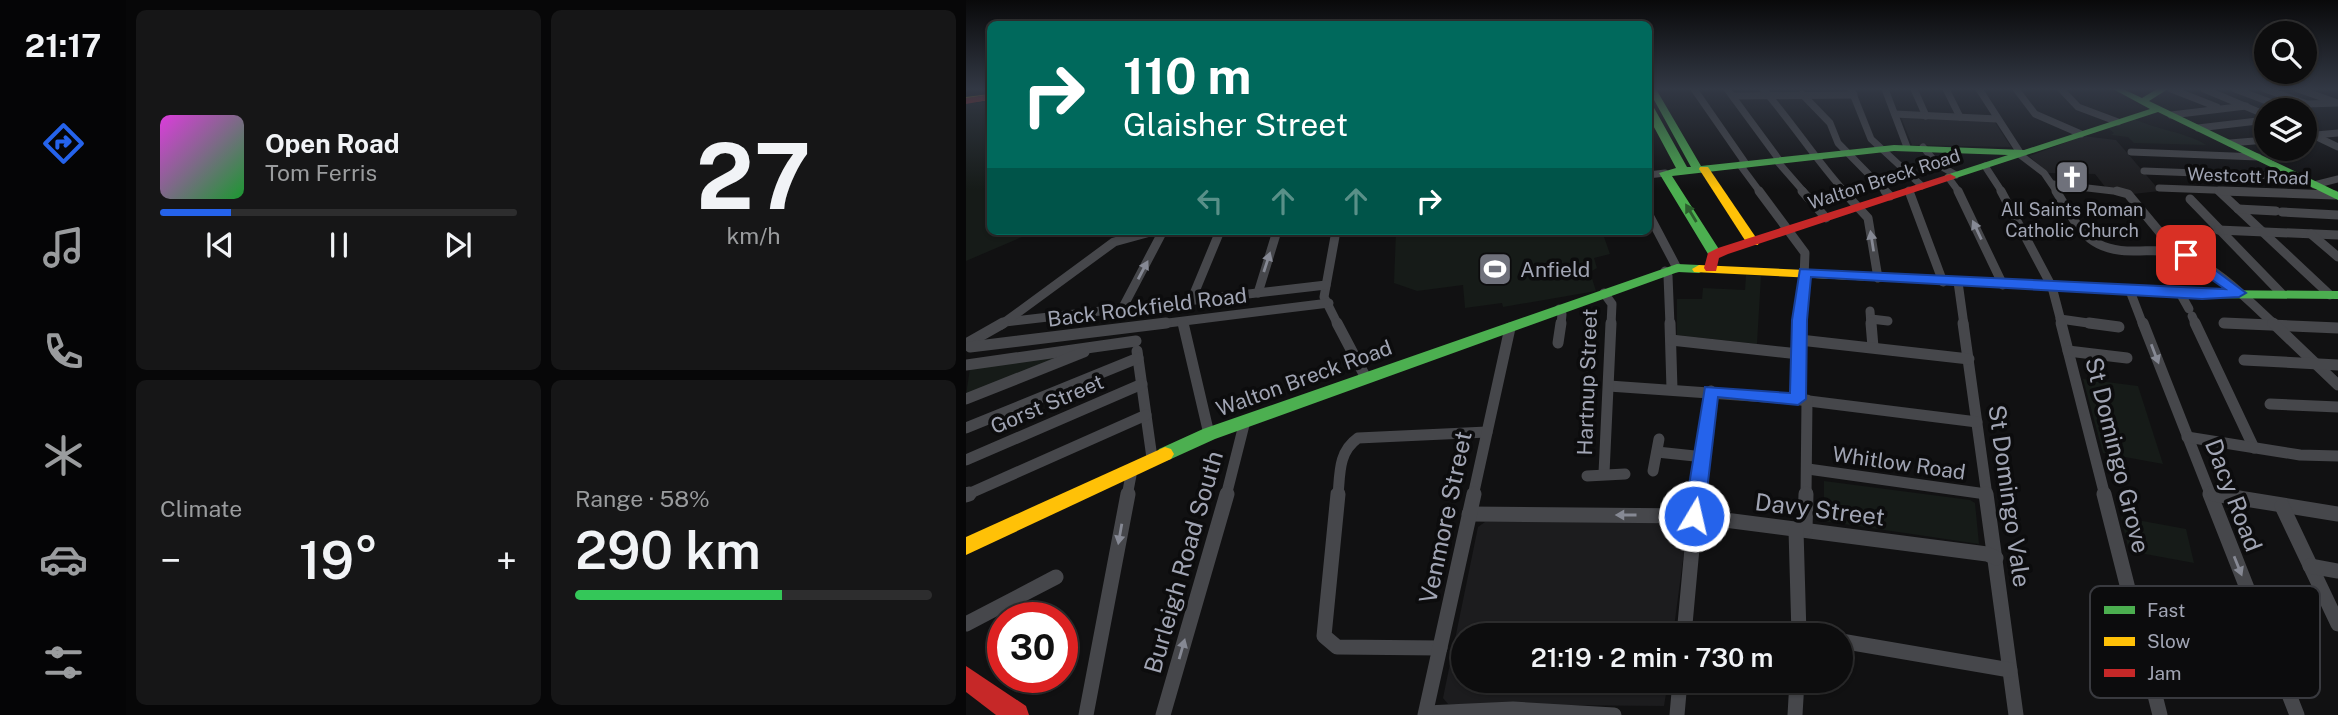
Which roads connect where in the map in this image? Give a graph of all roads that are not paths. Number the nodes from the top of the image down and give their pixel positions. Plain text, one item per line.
1 (1659, 122) edge
2 (1668, 122) edge
3 (1716, 122) edge
4 (1752, 122) edge
5 (1792, 122) edge
6 (1829, 122) edge
7 (1865, 122) edge
8 (1900, 122) edge
9 (2000, 122) edge
10 (2054, 122) edge
11 (2118, 122) edge
12 (2186, 122) edge
13 (2236, 122) edge
14 (2198, 128) junction
15 (2338, 133) edge
16 (2081, 134) junction
17 (2317, 134) edge
18 (2317, 139) edge
19 (2254, 141) edge
20 (2230, 143) junction
21 (1915, 147) junction
22 (2338, 147) edge
23 (1881, 149) junction
24 (2131, 152) dead end
25 (1848, 153) junction
26 (2021, 153) junction
27 (2254, 155) edge
28 (1814, 157) junction
29 (2254, 157) edge
30 (1779, 161) junction
31 (2266, 161) edge
32 (1743, 165) junction
33 (1984, 166) junction
34 (1690, 168) junction
35 (2144, 170) dead end
36 (1657, 174) edge
37 (1952, 176) junction
38 (2298, 177) junction
39 (2053, 184) junction
40 (1915, 188) junction
41 (2159, 188) dead end
42 (2337, 190) edge
43 (2219, 191) junction
44 (1890, 196) junction
45 (2190, 199) dead end
46 (1860, 206) junction
47 (2238, 209) junction
48 (2338, 215) edge
49 (1826, 218) junction
50 (1652, 224) edge
51 (1789, 230) junction
52 (2218, 230) junction
53 (2262, 231) junction
54 (2311, 234) junction
55 (1132, 235) edge
56 (1162, 235) edge
57 (1218, 235) edge
58 (1276, 235) edge
59 (1335, 235) edge
60 (2338, 235) edge
61 (1753, 242) junction
62 (2177, 253) junction
63 (2338, 257) edge
64 (1713, 261) junction
65 (1671, 270) junction
66 (1805, 272) junction
67 (1878, 278) junction
68 (1950, 282) junction
69 (1326, 285) junction
70 (2003, 285) junction
71 (2052, 287) junction
72 (2130, 291) junction
73 (1258, 293) junction
74 (1604, 293) junction
75 (2179, 293) junction
76 (2239, 293) junction
77 (2281, 293) junction
78 (2334, 295) edge
79 (1191, 301) junction
80 (1329, 303) junction
81 (1122, 309) junction
82 (1559, 309) junction
83 (2060, 319) junction
84 (1888, 321) dead end
85 (1005, 322) junction
86 (1183, 322) junction
87 (2224, 323) dead end
88 (2274, 325) junction
89 (2119, 327) dead end
90 (1133, 328) junction
91 (1510, 328) junction
92 (2338, 328) edge
93 (1671, 340) junction
94 (1800, 340) junction
95 (1136, 341) junction
96 (1558, 343) dead end
97 (1089, 347) junction
98 (1874, 347) junction
99 (968, 348) edge
100 (2068, 351) junction
101 (1799, 354) junction
102 (1138, 358) junction
103 (2127, 358) dead end
104 (1969, 359) junction
105 (2244, 360) dead end
106 (2316, 364) junction
107 (966, 365) edge
108 (2338, 365) edge
109 (1366, 378) junction
110 (1142, 384) junction
111 (2338, 385) edge
112 (1609, 386) junction
113 (1672, 388) junction
114 (1711, 391) junction
115 (966, 399) edge
116 (1803, 400) junction
117 (2270, 404) dead end
118 (2338, 407) edge
119 (1146, 415) junction
120 (1245, 421) junction
121 (1976, 422) junction
122 (966, 428) edge
123 (1487, 432) junction
124 (1209, 434) junction
125 (2187, 437) junction
126 (1659, 439) dead end
127 (2254, 448) junction
128 (1657, 452) junction
129 (2338, 456) edge
130 (1704, 457) junction
131 (1152, 458) junction
132 (966, 460) edge
133 (1132, 467) junction
134 (1808, 470) junction
135 (1653, 471) dead end
136 (1604, 473) junction
137 (1625, 474) dead end
138 (1587, 476) dead end
139 (2209, 493) junction
140 (1986, 494) junction
141 (966, 495) edge
142 (2282, 506) junction
143 (1469, 514) junction
144 (2338, 514) edge
145 (1694, 516) junction
146 (1801, 530) junction
147 (966, 546) edge
148 (1996, 558) junction
149 (2310, 565) junction
150 (2338, 571) edge
151 (1056, 576) dead end
152 (2127, 586) edge
153 (2246, 586) edge
154 (2320, 586) edge
155 (2320, 586) edge
156 (1685, 623) edge
157 (1802, 623) edge
158 (966, 624) edge
159 (2338, 624) edge
160 (1853, 643) edge
161 (1440, 648) junction
162 (2010, 670) junction
163 (966, 678) edge
164 (1679, 693) edge
165 (1796, 693) edge
166 (2156, 698) edge
167 (2290, 698) edge
168 (1512, 712) edge
169 (1426, 714) edge
170 (1017, 715) edge
171 (1086, 715) edge
172 (1163, 715) edge
173 (1614, 715) edge
174 (1677, 715) edge
175 (1795, 715) edge
176 (2016, 715) edge
177 (2160, 715) edge
178 (2297, 715) edge

1 - 34 main road
2 - 34 main road
3 - 32 street
4 - 30 street
5 - 28 street
6 - 25 street
7 - 23 street
8 - 21 street
9 - 26 street
10 - 16 street
11 - 16 main road, Walton Breck Road
12 - 14 main road
13 - 14 street
14 - 20 main road
15 - 17 street
16 - 26 main road, Walton Breck Road
18 - 22 street
19 - 20 street
20 - 27 main road
21 - 23 main road
21 - 26 main road
21 - 37 street
23 - 25 main road
23 - 40 street
24 - 29 street
25 - 28 main road
25 - 44 street
26 - 33 main road, Walton Breck Road
26 - 39 street
28 - 30 main road
28 - 46 street
30 - 32 main road
30 - 49 street
31 - 38 main road
32 - 34 main road
32 - 51 street
33 - 37 main road, Walton Breck Road
33 - 71 street, St Domingo Grove
34 - 36 main road
34 - 61 main road
35 - 38 street
64 -> 36 main road
37 - 40 main road, Walton Breck Road
70 -> 37 street
38 - 42 main road
39 - 62 street
39 - 62 street
40 - 44 main road, Walton Breck Road
40 - 68 street, St Domingo Vale
41 - 43 street, Westcott Road
42 - 43 street, Westcott Road
43 - 47 street
44 - 46 main road, Walton Breck Road
45 - 52 street
46 - 49 main road, Walton Breck Road
67 -> 46 street
47 - 48 street
47 - 53 street
49 - 51 main road, Walton Breck Road
50 - 65 street
51 - 61 main road, Walton Breck Road
51 - 66 street
52 - 53 street
52 - 77 street
53 - 54 street
53 - 78 street
54 - 60 street
54 - 63 street
55 - 85 street
81 -> 56 street
57 - 79 street
73 -> 58 street
59 - 69 street
61 - 64 main road, Walton Breck Road
62 - 76 street
64 - 65 main road, Walton Breck Road
64 - 66 main road, Walton Breck Road
65 - 74 main road, Walton Breck Road
65 - 93 street
66 - 67 main road, Walton Breck Road
66 - 94 street
67 - 68 main road, Walton Breck Road
68 - 70 main road, Walton Breck Road
68 - 104 street, St Domingo Vale
69 - 73 street
69 - 80 street
70 - 71 main road, Walton Breck Road
71 - 72 main road, Walton Breck Road
71 - 83 street, St Domingo Grove
72 - 75 main road, Walton Breck Road
72 -> 125 street, Dacy Road
73 - 79 street
74 - 82 main road, Walton Breck Road
74 - 112 street, Hartnup Street
75 - 76 main road, Walton Breck Road
75 - 127 street
76 - 77 main road, Walton Breck Road
76 - 88 street
77 - 78 main road, Walton Breck Road
79 - 81 street
80 - 86 street, Back Rockfield Road
80 - 109 street
81 - 85 street
82 - 91 main road, Walton Breck Road
82 - 96 street
83 - 89 street
83 - 100 street, St Domingo Grove
84 - 98 street
85 - 99 street
86 - 90 street, Back Rockfield Road
86 - 124 street
87 - 88 street
88 - 92 street
88 - 106 street
90 - 95 street
90 - 99 street, Back Rockfield Road
91 - 109 main road, Walton Breck Road
91 - 123 street, Venmore Street
93 - 101 street
93 - 113 street
94 - 98 street
94 - 101 street
95 - 97 street
95 - 102 street
97 - 107 street
97 - 115 street
98 - 104 street
100 - 103 street
100 - 152 street, St Domingo Grove
101 - 116 street
102 - 110 street
102 - 122 street
104 - 121 street, St Domingo Vale
105 - 106 street
106 - 108 street
106 - 111 street
109 - 120 main road, Walton Breck Road
110 - 119 street
110 - 132 street, Gorst Street
112 - 113 street
112 - 136 street, Hartnup Street
113 - 114 street
114 - 116 street
114 - 130 street
116 - 121 street
116 - 134 street
117 - 118 street
119 - 131 street
119 - 141 street
120 - 124 main road, Walton Breck Road
172 -> 120 street, Burleigh Road South
121 - 140 street, St Domingo Vale
123 - 143 street, Venmore Street
123 - 161 street
124 - 131 main road, Walton Breck Road
125 - 127 street
125 - 139 street, Dacy Road
126 - 128 street
127 - 129 street
128 - 130 street
128 - 135 street
130 - 145 street
131 - 133 main road, Walton Breck Road
133 - 147 main road, Walton Breck Road
133 -> 171 street
134 - 140 street, Whitlow Road
134 - 146 street
136 - 137 street, Hartnup Street
136 - 138 street, Hartnup Street
139 - 142 street
139 -> 153 street, Dacy Road
140 - 148 street, St Domingo Vale
142 - 144 street
142 - 149 street
145 -> 143 street, Davy Street
143 - 161 street, Venmore Street
145 - 146 street, Davy Street
145 - 156 street
146 - 148 street, Davy Street
146 - 157 street
148 - 162 street, St Domingo Vale
149 - 150 street
149 - 154 street
151 - 158 street
155 - 159 street
160 - 162 street
161 - 169 street, Venmore Street
162 - 176 street, St Domingo Vale
163 - 170 main road
164 - 174 street
165 - 175 street
166 - 177 street, St Domingo Grove
167 -> 178 street, Dacy Road
168 - 169 street
168 - 173 street

